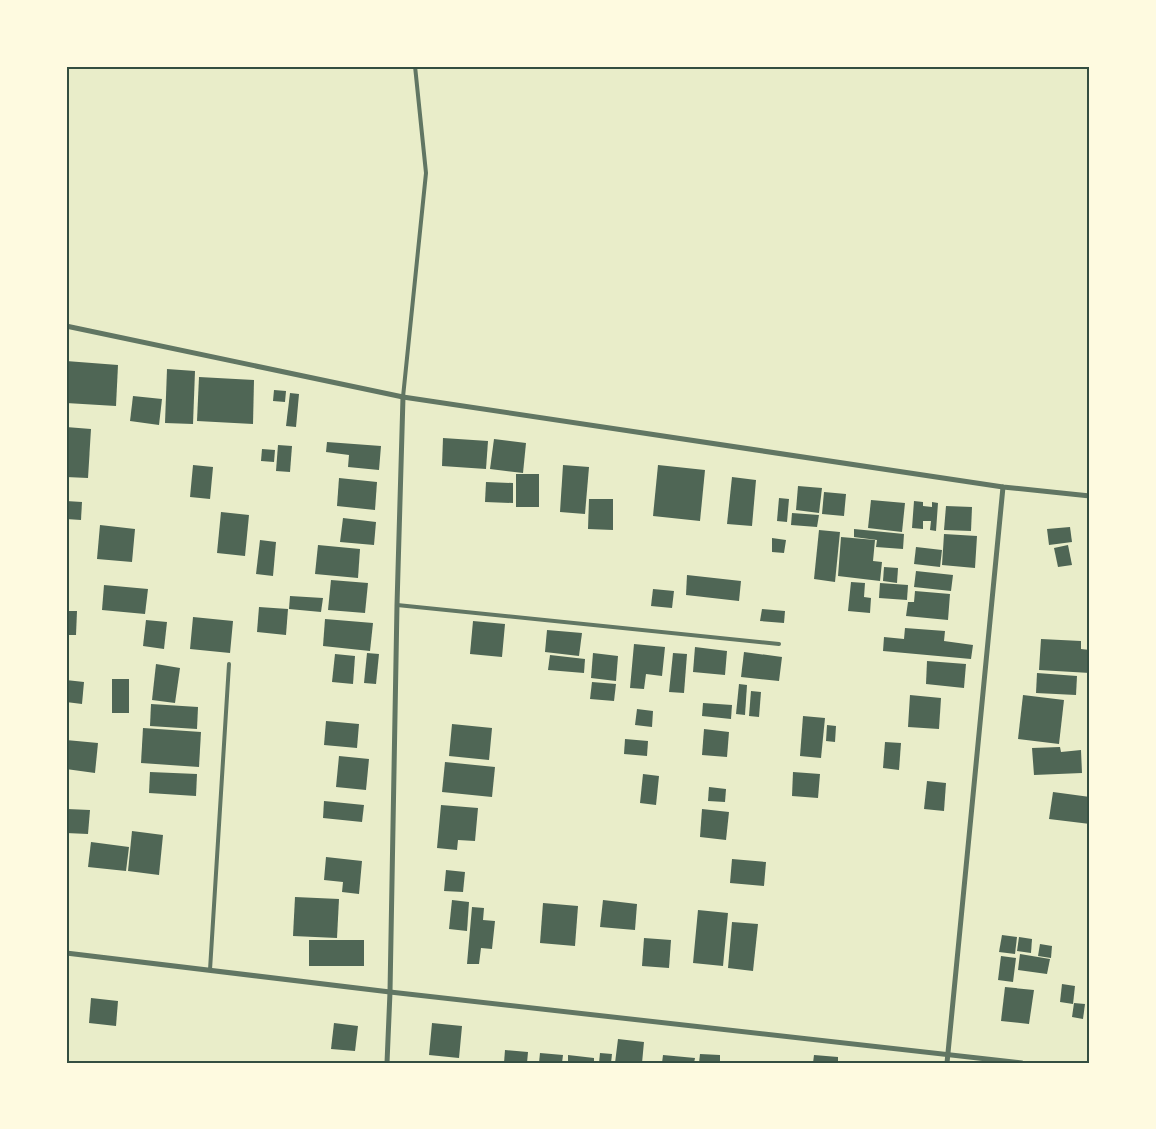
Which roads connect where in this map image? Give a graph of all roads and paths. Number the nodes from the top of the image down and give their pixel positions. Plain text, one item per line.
1 (415, 66) edge
2 (66, 326) edge
3 (404, 397) junction
4 (1003, 487) junction
5 (1090, 496) edge
6 (396, 605) junction
7 (779, 644) dead end
8 (229, 664) dead end
9 (66, 953) edge
10 (210, 970) junction
11 (390, 992) junction
12 (948, 1055) junction
13 (387, 1063) edge
14 (947, 1063) edge
15 (1022, 1063) edge

1 - 3 lane
2 - 3 street
3 - 4 street
3 - 6 street
4 - 5 street
4 - 12 street
6 - 7 lane
6 - 11 street
8 - 10 lane
9 - 10 street
10 - 11 street
11 - 12 street
11 - 13 street
12 - 14 street
12 - 15 street

